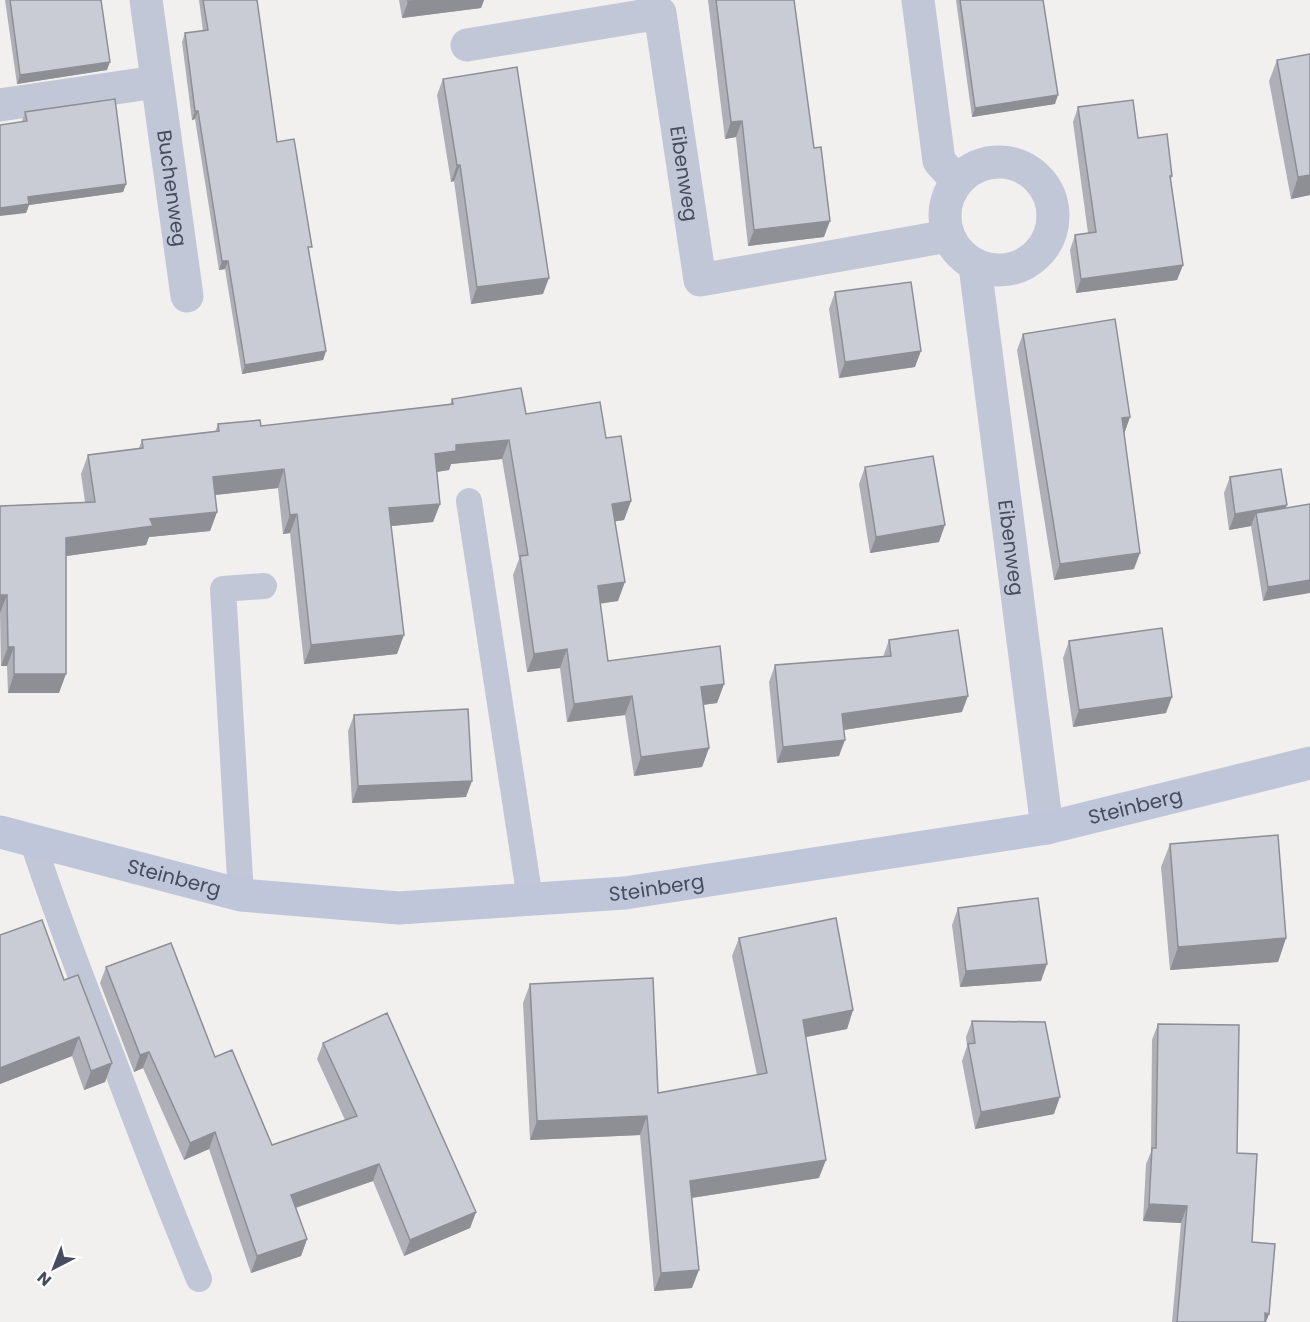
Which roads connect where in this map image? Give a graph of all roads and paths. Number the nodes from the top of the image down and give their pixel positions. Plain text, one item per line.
1 (146, 0) edge
2 (918, 0) edge
3 (467, 45) dead end
4 (156, 82) junction
5 (0, 105) edge
6 (957, 181) junction
7 (948, 236) junction
8 (975, 266) junction
9 (187, 296) dead end
10 (468, 501) dead end
11 (264, 586) dead end
12 (1310, 763) edge
13 (1047, 828) junction
14 (0, 832) edge
15 (32, 840) junction
16 (241, 895) junction
17 (530, 899) junction
18 (199, 1279) dead end

1 - 4 street, Buchenweg
2 - 6 street
3 - 7 street, Eibenweg
4 - 5 street
4 - 9 street, Buchenweg
6 - 7 street
6 - 8 street
7 - 8 street
8 - 13 street, Eibenweg
10 - 17 lane
11 - 16 lane
12 - 13 street, Steinberg
13 - 17 street, Steinberg
14 - 15 street, Steinberg
15 - 16 street, Steinberg
15 - 18 lane
16 - 17 street, Steinberg

